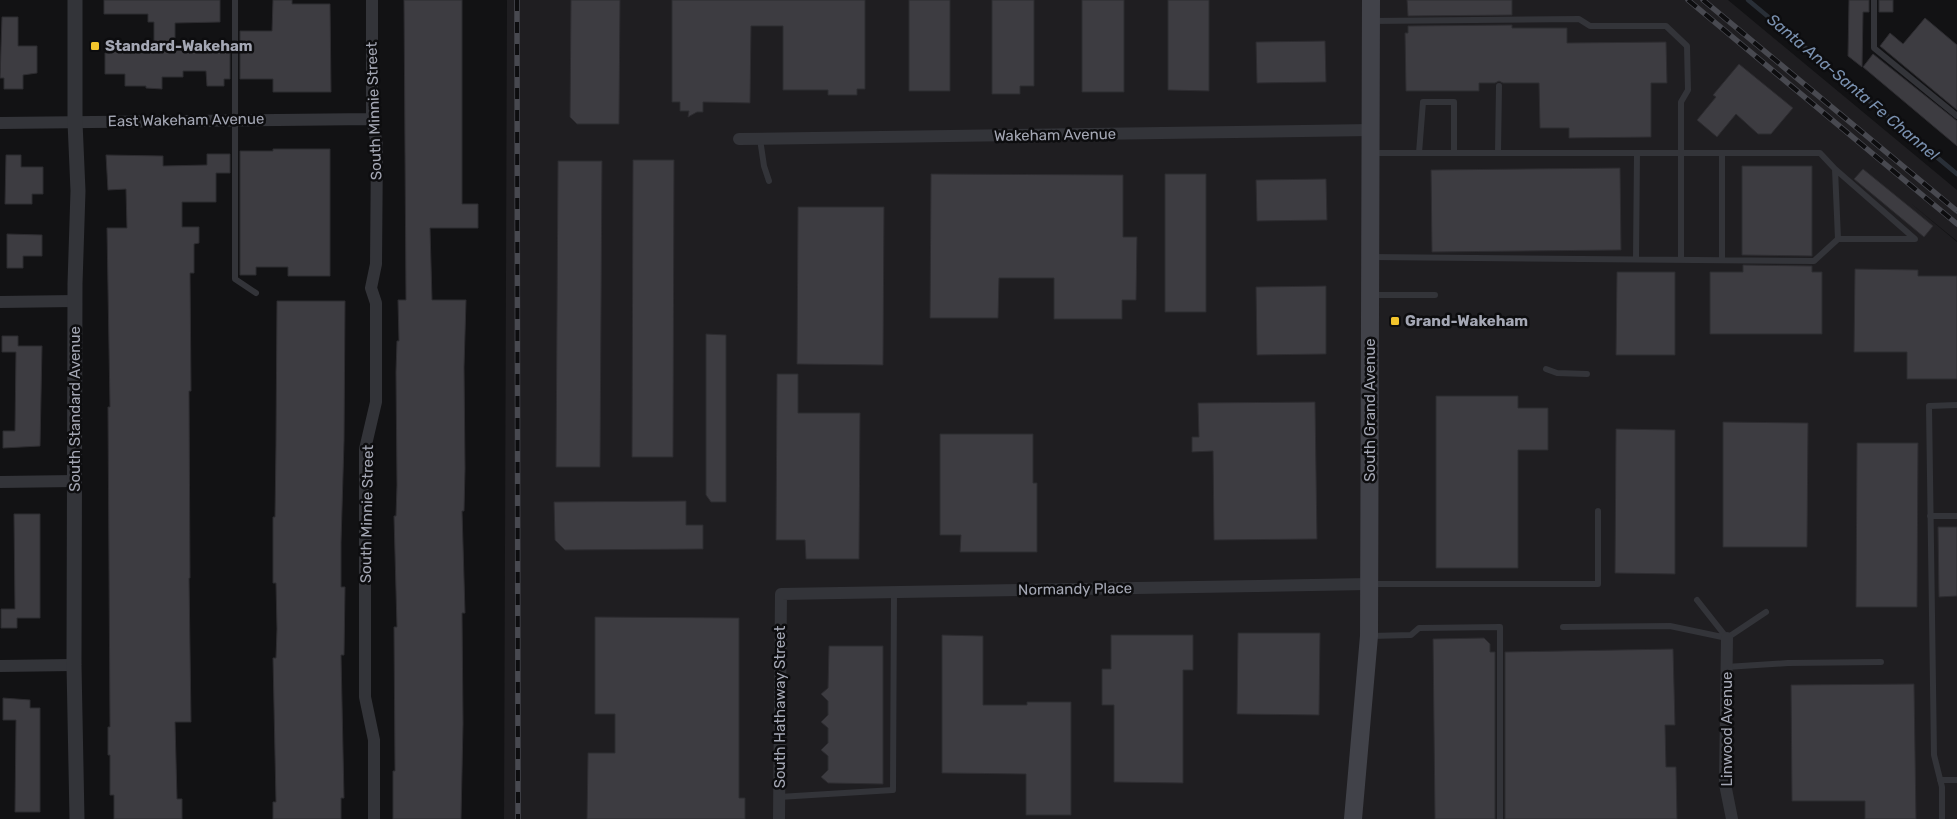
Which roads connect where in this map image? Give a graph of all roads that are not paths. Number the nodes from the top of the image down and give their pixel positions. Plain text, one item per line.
1 (75, 0) edge
2 (235, 0) edge
3 (372, 0) edge
4 (1371, 0) edge
5 (1874, 0) edge
6 (1371, 21) junction
7 (1499, 86) dead end
8 (1957, 116) edge
9 (235, 119) junction
10 (372, 119) junction
11 (75, 122) junction
12 (0, 123) edge
13 (1371, 130) junction
14 (760, 139) junction
15 (738, 140) dead end
16 (1371, 153) junction
17 (1420, 153) junction
18 (1454, 153) junction
19 (1498, 153) junction
20 (1637, 153) junction
21 (1680, 153) junction
22 (1722, 153) junction
23 (1835, 168) junction
24 (769, 181) dead end
25 (1838, 239) junction
26 (1371, 258) junction
27 (1636, 260) junction
28 (1681, 260) junction
29 (1722, 260) junction
30 (256, 292) dead end
31 (1371, 295) junction
32 (1435, 295) dead end
33 (75, 301) junction
34 (0, 302) edge
35 (1546, 369) dead end
36 (1587, 374) dead end
37 (1957, 405) edge
38 (75, 481) junction
39 (0, 482) edge
40 (1598, 511) dead end
41 (1930, 516) junction
42 (1957, 516) edge
43 (1370, 584) junction
44 (894, 592) junction
45 (781, 594) joint
46 (1697, 600) dead end
47 (1766, 612) dead end
48 (1563, 626) dead end
49 (1369, 636) junction
50 (1727, 638) junction
51 (1881, 662) dead end
52 (74, 665) junction
53 (0, 666) edge
54 (1726, 667) junction
55 (1940, 780) junction
56 (1957, 780) edge
57 (779, 797) junction
58 (77, 819) edge
59 (374, 819) edge
60 (779, 819) edge
61 (1353, 819) edge
62 (1500, 819) edge
63 (1732, 819) edge
64 (1942, 819) edge

1 - 11 street, South Standard Avenue
2 - 9 lane
3 - 10 street, South Minnie Street
4 - 6 main road, South Grand Avenue
5 - 8 lane
6 - 13 main road, South Grand Avenue
6 - 21 lane
7 - 19 lane
9 - 10 street, East Wakeham Avenue
9 - 11 street, East Wakeham Avenue
9 - 30 lane
10 - 59 street, South Minnie Street
11 - 12 street, East Wakeham Avenue
11 - 33 street, South Standard Avenue
13 - 14 street, Wakeham Avenue
13 - 16 main road, South Grand Avenue
14 - 15 street, Wakeham Avenue
14 - 24 lane
16 - 17 lane
16 - 26 main road, South Grand Avenue
17 - 18 lane
17 - 18 lane
18 - 19 lane
19 - 20 lane
20 - 21 lane
20 - 27 lane
21 - 22 lane
21 - 28 lane
22 - 23 lane
22 - 29 lane
23 - 25 lane
23 - 25 lane
25 - 29 lane
26 - 27 lane
26 - 31 main road, South Grand Avenue
27 - 28 lane
28 - 29 lane
31 - 32 lane
31 - 43 main road, South Grand Avenue
33 - 34 street
33 - 38 street, South Standard Avenue
35 - 36 lane
37 - 41 lane
38 - 39 street
38 - 52 street, South Standard Avenue
40 - 43 lane
41 - 42 lane
41 - 55 lane
43 - 44 street, Normandy Place
43 - 49 main road, South Grand Avenue
44 - 45 street, Normandy Place
44 - 57 lane
45 - 57 street, South Hathaway Street
46 - 50 lane
47 - 50 lane
48 - 50 lane
49 - 61 main road, South Grand Avenue
49 - 62 lane
50 - 54 street, Linwood Avenue
51 - 54 lane
52 - 53 street
52 - 58 street, South Standard Avenue
54 - 63 street, Linwood Avenue
55 - 56 lane
55 - 64 lane
57 - 60 street, South Hathaway Street

